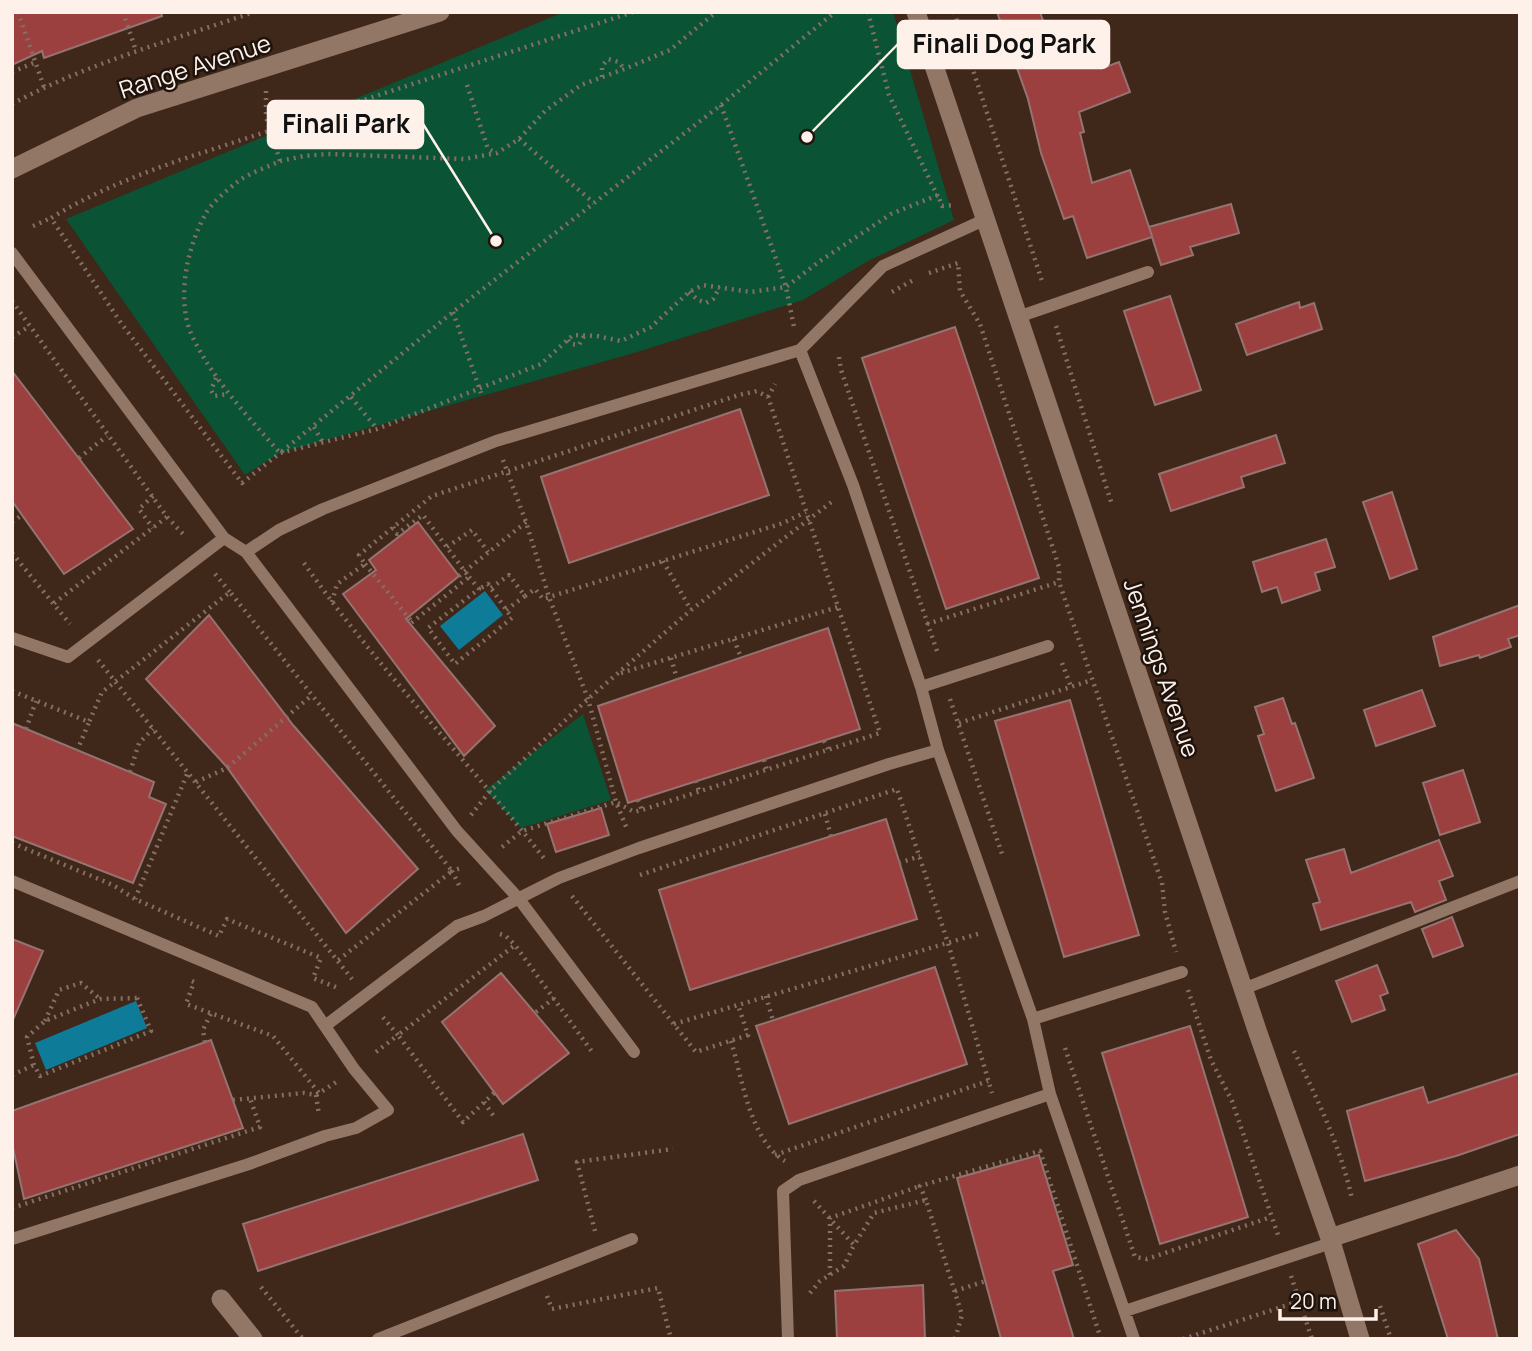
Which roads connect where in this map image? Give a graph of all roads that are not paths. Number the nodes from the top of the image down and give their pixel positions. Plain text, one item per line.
1 (440, 12) edge
2 (916, 12) edge
3 (12, 169) edge
4 (984, 219) junction
5 (12, 253) edge
6 (1148, 272) dead end
7 (1018, 317) junction
8 (800, 350) junction
9 (225, 538) junction
10 (246, 552) junction
11 (12, 638) edge
12 (1048, 646) dead end
13 (921, 687) junction
14 (938, 750) junction
15 (12, 881) edge
16 (1520, 881) edge
17 (519, 899) junction
18 (1182, 972) road end
19 (1244, 989) junction
20 (1033, 1019) junction
21 (325, 1026) junction
22 (634, 1052) dead end
23 (1050, 1094) junction
24 (1520, 1175) edge
25 (12, 1239) edge
26 (632, 1240) dead end
27 (1331, 1240) junction
28 (221, 1299) dead end
29 (1125, 1311) junction
30 (253, 1339) edge
31 (378, 1339) edge
32 (788, 1339) edge
33 (1134, 1339) edge
34 (1360, 1339) edge

1 - 3 street, Range Avenue
2 - 4 street, Jennings Avenue
4 - 7 street, Jennings Avenue
4 - 8 lane
5 - 9 lane
6 - 7 lane
7 - 19 street, Jennings Avenue
8 - 10 lane
8 - 13 lane
9 - 10 lane
9 - 11 lane
10 - 17 lane
12 - 13 lane
13 - 14 lane
14 - 17 lane
14 - 20 lane
15 - 21 lane
16 - 19 lane
17 - 21 lane
17 - 22 lane
18 - 20 lane
19 - 27 street, Jennings Avenue
20 - 23 lane
21 - 25 lane
23 - 29 lane
23 - 32 lane
24 - 27 street
26 - 31 lane
27 - 29 lane
27 - 34 street, Jennings Avenue
28 - 30 street
29 - 33 lane

